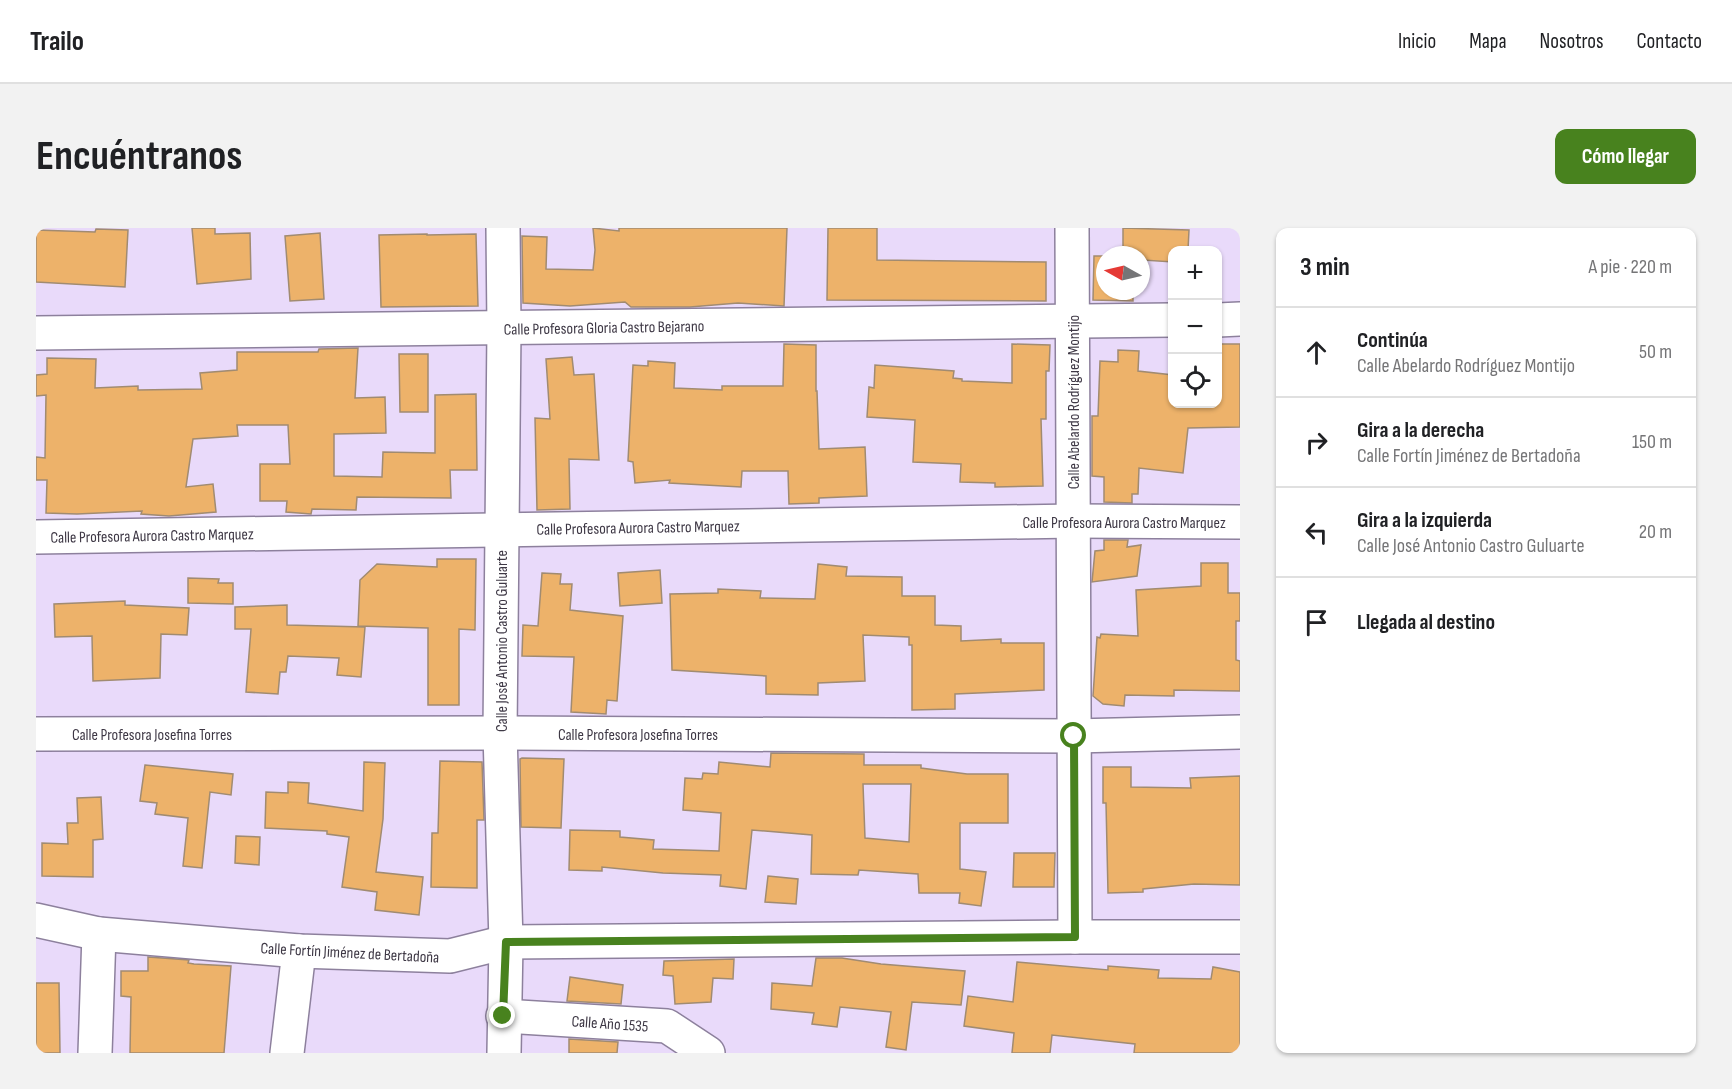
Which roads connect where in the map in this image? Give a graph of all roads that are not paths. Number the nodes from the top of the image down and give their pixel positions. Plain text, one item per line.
1 (503, 228) edge
2 (1072, 228) edge
3 (1240, 319) edge
4 (1168, 320) edge
5 (1222, 320) edge
6 (1072, 322) junction
7 (504, 328) junction
8 (36, 333) edge
9 (1074, 521) junction
10 (1240, 522) edge
11 (502, 529) junction
12 (36, 537) edge
13 (1240, 732) edge
14 (500, 733) junction
15 (36, 734) edge
16 (1074, 736) junction
17 (36, 920) edge
18 (99, 934) junction
19 (1075, 937) junction
20 (1240, 938) edge
21 (506, 942) junction
22 (299, 951) junction
23 (503, 1016) junction
24 (95, 1053) edge
25 (286, 1053) edge
26 (504, 1053) edge
27 (708, 1053) edge

1 - 7 street, Calle José Antonio Castro Guluarte
2 - 6 street, Calle Abelardo Rodríguez Montijo
3 - 5 street
4 - 6 street, Calle Profesora Gloria Castro Bejarano
6 - 7 street, Calle Profesora Gloria Castro Bejarano
6 - 9 street, Calle Abelardo Rodríguez Montijo
7 - 8 street, Calle Profesora Gloria Castro Bejarano
7 - 11 street, Calle José Antonio Castro Guluarte
9 - 10 street, Calle Profesora Aurora Castro Marquez
9 - 11 street, Calle Profesora Aurora Castro Marquez
9 - 16 street, Calle Abelardo Rodríguez Montijo
11 - 12 street, Calle Profesora Aurora Castro Marquez
11 - 14 street, Calle José Antonio Castro Guluarte
13 - 16 street, Calle Profesora Josefina Torres
14 - 15 street, Calle Profesora Josefina Torres
14 - 16 street, Calle Profesora Josefina Torres
14 - 21 street, Calle José Antonio Castro Guluarte
16 - 19 street, Calle Abelardo Rodríguez Montijo
17 - 18 street, Calle Fortín Jiménez de Bertadoña
18 - 22 street, Calle Fortín Jiménez de Bertadoña
18 - 24 street
19 - 20 street, Calle Fortín Jiménez de Bertadoña
19 - 21 street, Calle Fortín Jiménez de Bertadoña
21 - 22 street, Calle Fortín Jiménez de Bertadoña
21 - 23 street, Calle José Antonio Castro Guluarte
22 - 25 street
23 - 26 street, Calle José Antonio Castro Guluarte
23 - 27 street, Calle Año 1535

